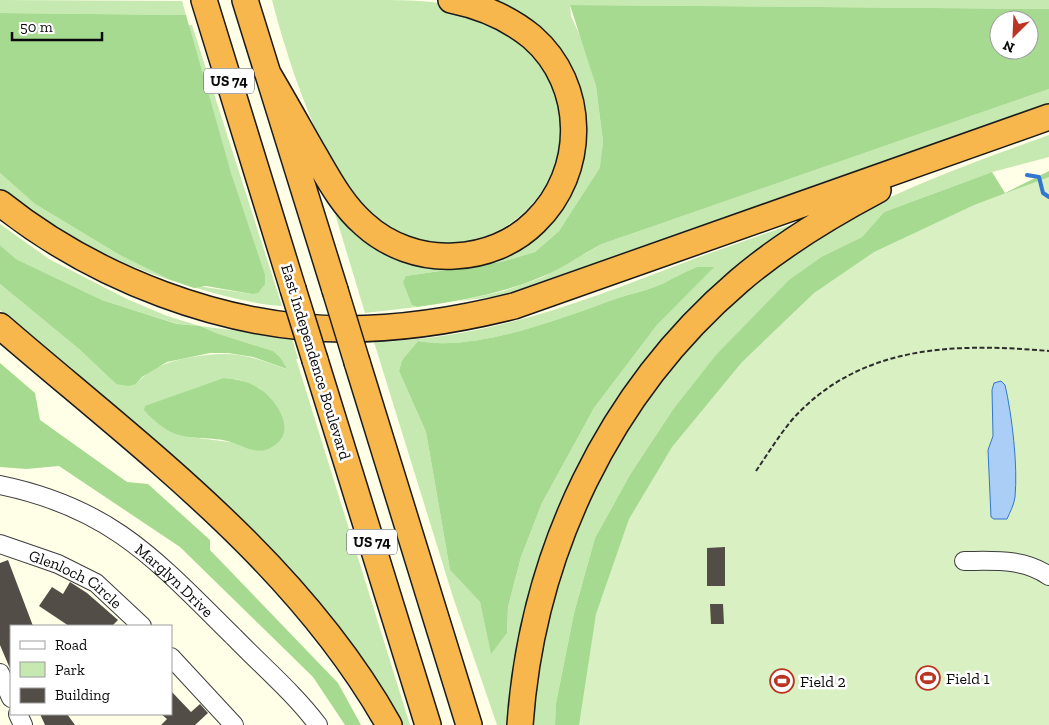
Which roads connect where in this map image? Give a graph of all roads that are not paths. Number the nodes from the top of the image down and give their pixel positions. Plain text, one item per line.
1 (204, 0) edge
2 (245, 0) edge
3 (451, 0) edge
4 (267, 72) junction
5 (1049, 117) edge
6 (957, 149) junction
7 (0, 203) edge
8 (0, 326) edge
9 (0, 485) edge
10 (0, 544) edge
11 (964, 561) dead end
12 (1049, 574) edge
13 (141, 625) edge
14 (172, 658) edge
15 (0, 673) edge
16 (10, 696) edge
17 (234, 725) edge
18 (318, 725) edge
19 (389, 725) edge
20 (428, 725) edge
21 (469, 725) edge
22 (520, 725) edge

1 - 20 highway, East Independence Boulevard / US 74, bridge
2 - 4 highway, US 74
3 - 4 highway
4 - 21 highway, US 74, bridge
5 - 6 highway
6 - 7 highway
6 - 22 highway
8 - 19 highway
9 - 18 street, Marglyn Drive
10 - 13 street, Glenloch Circle
11 - 12 street
14 - 17 street
15 - 16 street

